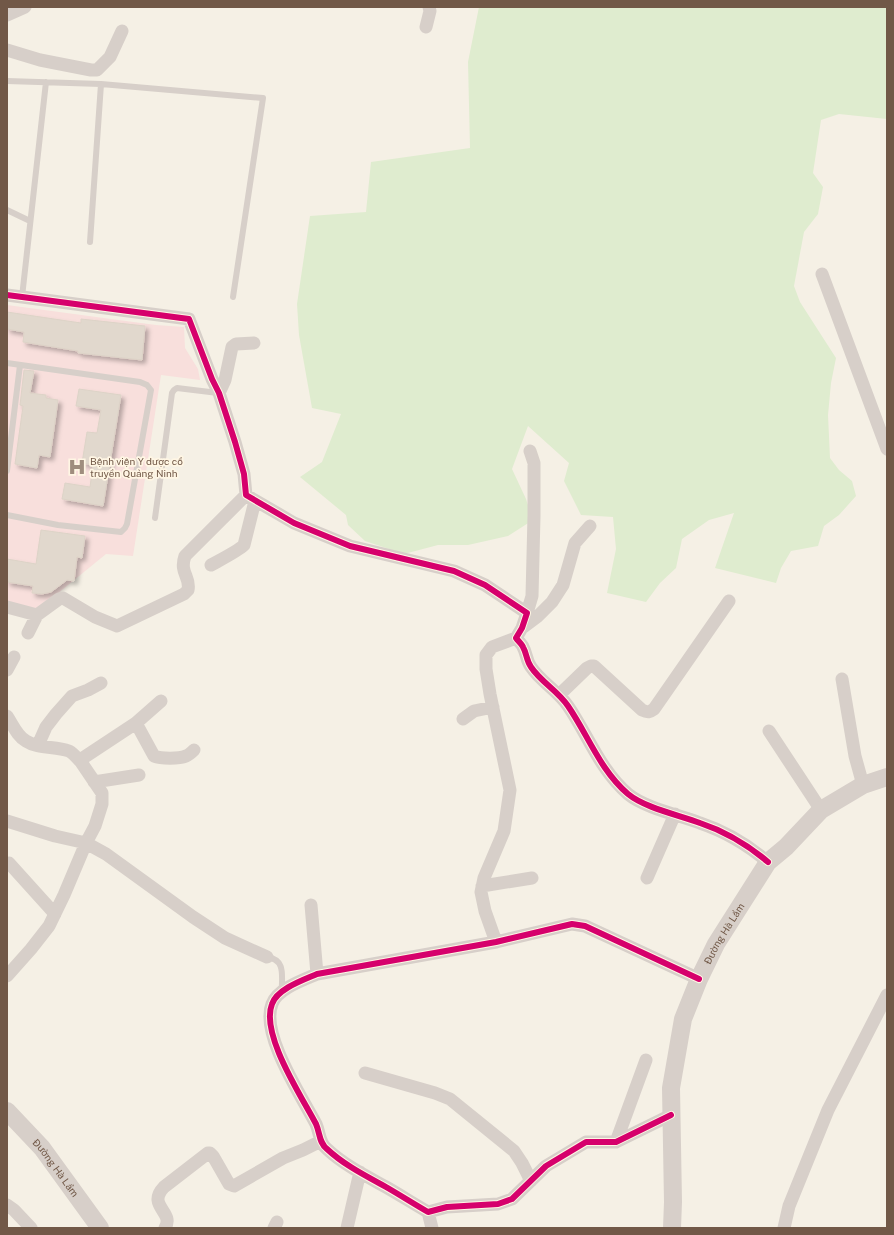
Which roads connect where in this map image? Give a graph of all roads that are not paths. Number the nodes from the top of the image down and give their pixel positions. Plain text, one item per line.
1 (25, 7) edge
2 (429, 7) edge
3 (8, 12) edge
4 (426, 27) dead end
5 (122, 31) dead end
6 (7, 50) edge
7 (7, 81) edge
8 (46, 82) junction
9 (101, 84) junction
10 (7, 210) edge
11 (30, 221) junction
12 (90, 242) dead end
13 (822, 274) dead end
14 (7, 295) edge
15 (22, 297) junction
16 (233, 297) dead end
17 (254, 343) dead end
18 (7, 363) edge
19 (20, 365) junction
20 (220, 393) junction
21 (887, 449) edge
22 (530, 451) dead end
23 (7, 471) edge
24 (250, 498) junction
25 (7, 514) edge
26 (155, 518) dead end
27 (590, 526) dead end
28 (211, 565) dead end
29 (729, 601) dead end
30 (7, 607) edge
31 (527, 613) junction
32 (37, 615) junction
33 (28, 633) dead end
34 (519, 633) junction
35 (14, 657) dead end
36 (7, 670) edge
37 (842, 679) dead end
38 (101, 683) dead end
39 (559, 696) junction
40 (161, 701) dead end
41 (493, 707) junction
42 (7, 716) edge
43 (463, 719) dead end
44 (136, 723) junction
45 (769, 731) dead end
46 (38, 745) junction
47 (194, 750) dead end
48 (80, 762) junction
49 (139, 775) dead end
50 (887, 777) edge
51 (94, 782) junction
52 (864, 785) junction
53 (821, 810) junction
54 (675, 814) junction
55 (7, 821) edge
56 (86, 843) junction
57 (768, 862) junction
58 (9, 863) dead end
59 (532, 878) dead end
60 (647, 878) dead end
61 (482, 886) junction
62 (311, 906) dead end
63 (54, 914) junction
64 (496, 942) junction
65 (267, 957) joint
66 (317, 974) junction
67 (7, 976) edge
68 (699, 979) junction
69 (282, 992) junction
70 (887, 995) edge
71 (646, 1060) dead end
72 (365, 1073) dead end
73 (7, 1111) edge
74 (672, 1114) junction
75 (321, 1141) junction
76 (616, 1142) junction
77 (360, 1172) junction
78 (531, 1181) junction
79 (7, 1205) edge
80 (428, 1212) junction
81 (32, 1228) edge
82 (100, 1228) edge
83 (165, 1228) edge
84 (347, 1228) edge
85 (432, 1228) edge
86 (672, 1228) edge
87 (784, 1228) edge

1 - 3 street
2 - 4 street
5 - 6 street
7 - 8 lane
8 - 9 lane
8 - 11 lane
9 - 12 lane
9 - 16 lane
10 - 11 lane
11 - 15 lane
13 - 21 street
14 - 15 street
15 - 20 street
17 - 20 street
18 - 19 lane
19 - 23 lane
19 - 25 lane
20 - 24 street
20 - 26 lane
22 - 31 street
24 - 28 street
24 - 31 street
24 - 32 street
27 - 34 street
29 - 39 street
30 - 32 street
31 - 34 street
32 - 33 street
34 - 39 street
34 - 41 street
35 - 36 street
37 - 52 street
38 - 46 street
39 - 54 street
40 - 44 street
41 - 43 street
41 - 61 street
42 - 46 street
44 - 47 street
44 - 48 street
45 - 53 street
46 - 48 street
48 - 51 street
49 - 51 street
50 - 52 main road, Đường Hà Lầm
51 - 56 street
52 - 53 main road, Đường Hà Lầm
53 - 57 main road, Đường Hà Lầm
54 - 57 street
54 - 60 street
55 - 56 street
56 - 63 street
56 - 65 street
57 - 68 main road, Đường Hà Lầm
58 - 63 street
59 - 61 street
61 - 64 street
62 - 66 street
63 - 67 street
64 - 66 street
64 - 68 street
65 - 69 lane
66 - 69 street
68 - 74 main road, Đường Hà Lầm
69 - 75 street
70 - 87 street
71 - 76 street
72 - 78 street
73 - 82 main road, Đường Hà Lầm
74 - 76 street
74 - 86 main road, Đường Hà Lầm
75 - 77 street
75 - 83 street
76 - 78 street
77 - 80 street
77 - 84 street
78 - 80 street
79 - 81 street
80 - 85 street

